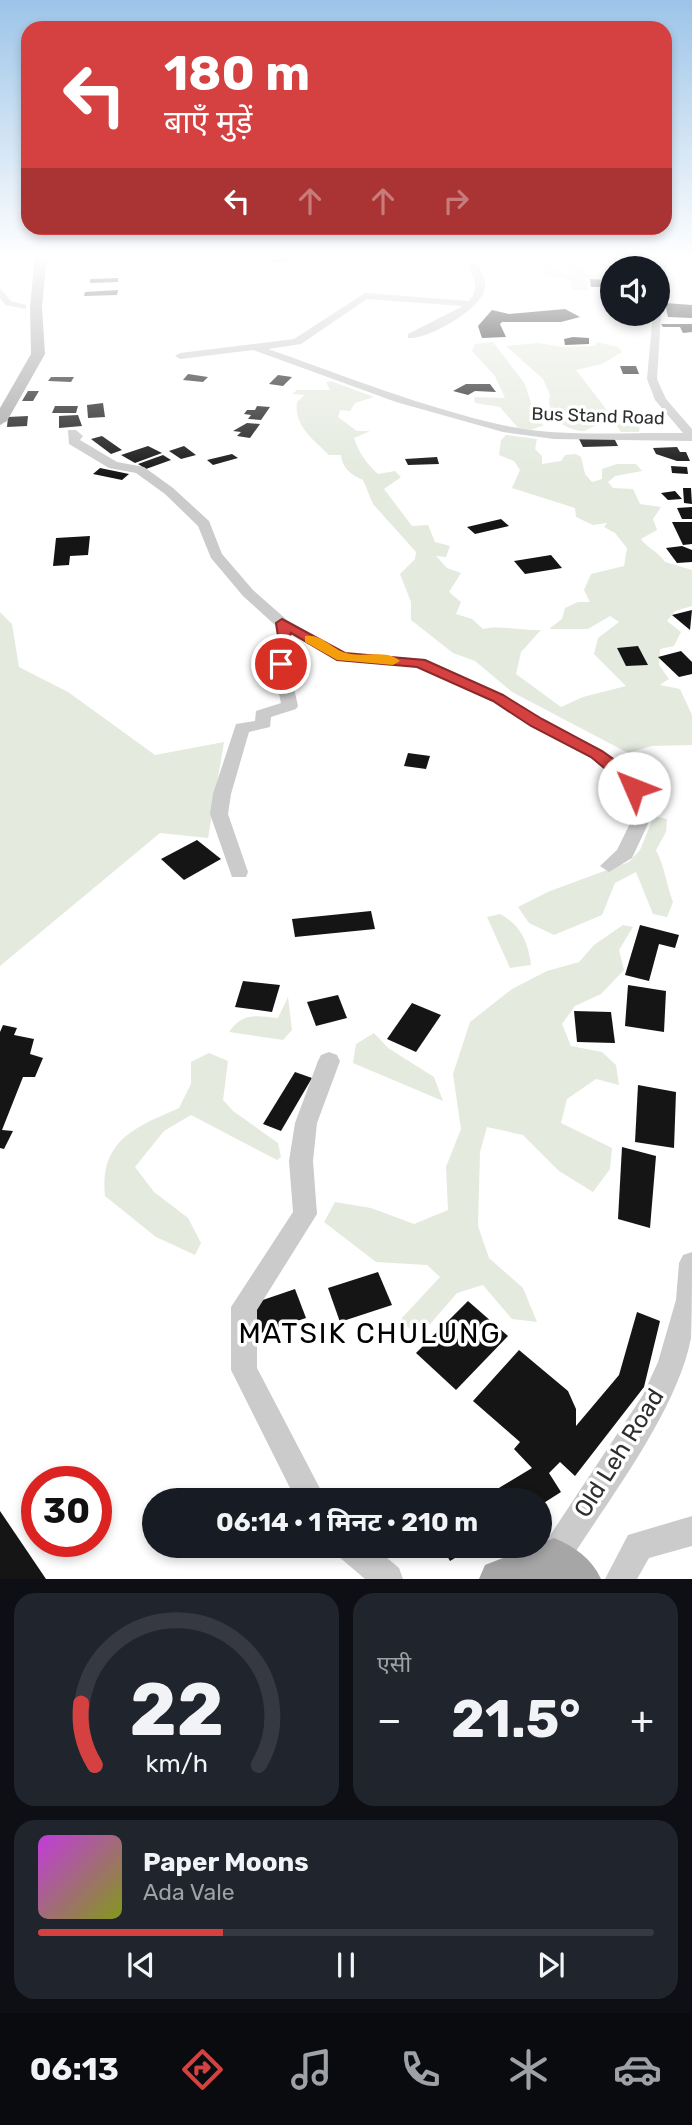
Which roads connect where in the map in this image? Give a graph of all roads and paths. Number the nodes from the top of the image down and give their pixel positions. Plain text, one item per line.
1 (28, 330) edge
2 (34, 330) edge
3 (316, 330) edge
4 (426, 330) edge
5 (656, 330) edge
6 (412, 336) dead end
7 (32, 346) junction
8 (254, 347) junction
9 (180, 356) dead end
10 (0, 397) edge
11 (0, 421) edge
12 (72, 432) dead end
13 (692, 437) edge
14 (282, 623) junction
15 (609, 866) dead end
16 (239, 872) dead end
17 (329, 1062) dead end
18 (692, 1263) edge
19 (306, 1488) edge
20 (692, 1531) edge
21 (364, 1558) edge
22 (568, 1568) edge
23 (388, 1579) edge
24 (499, 1579) edge
25 (620, 1579) edge

1 - 7 main road
2 - 7 main road
3 - 8 street
4 - 6 street
5 - 13 street
7 - 10 main road
7 - 11 main road
8 - 9 street, Bus Stand Road
8 - 13 street, Bus Stand Road
12 - 14 street
14 - 15 street
14 - 16 street
17 - 19 street
18 - 22 street, Old Leh Road
20 - 25 street
21 - 23 street
22 - 24 main road

